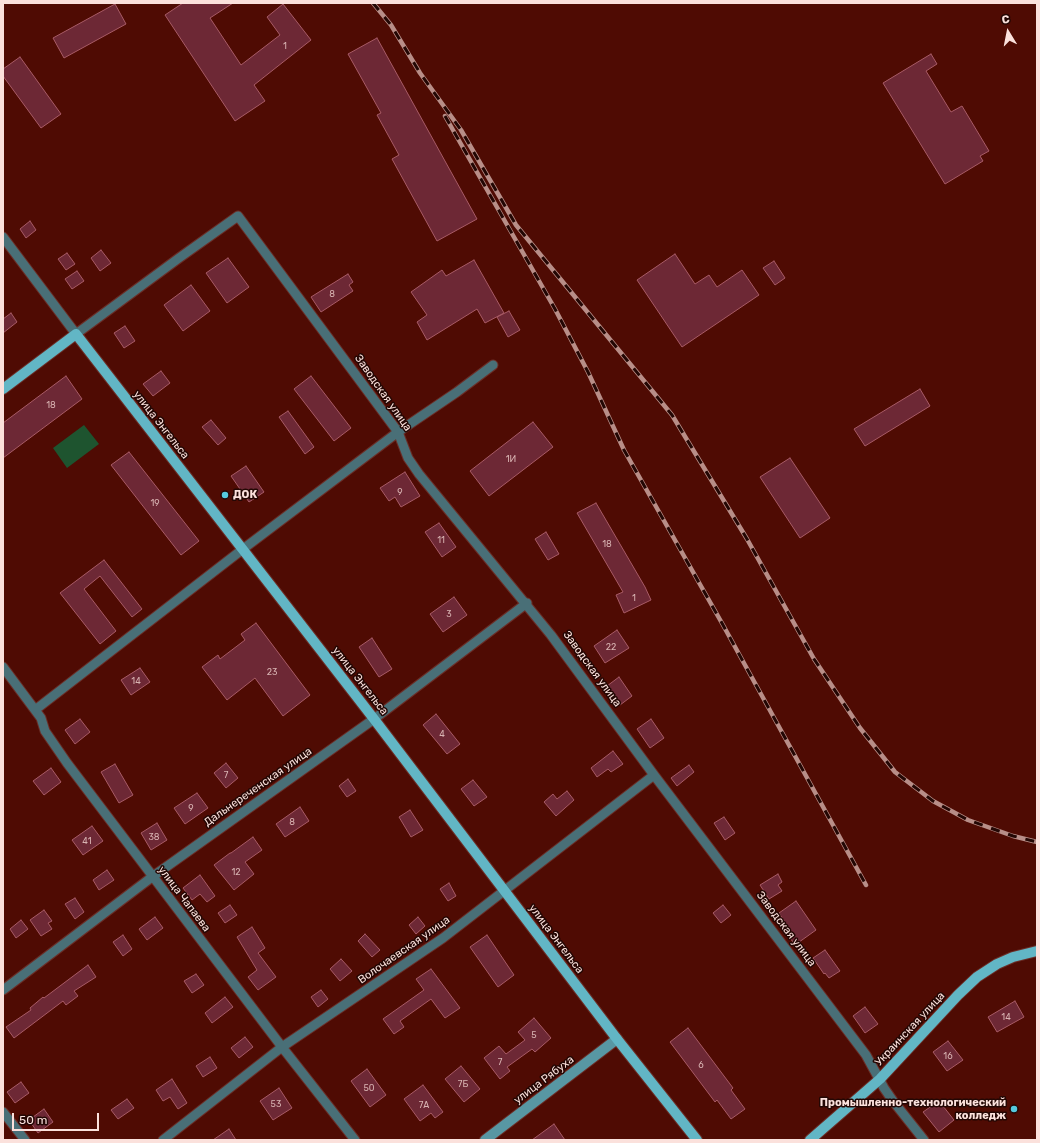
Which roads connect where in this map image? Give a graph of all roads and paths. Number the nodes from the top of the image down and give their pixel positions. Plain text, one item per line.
1 (3, 237) edge
2 (76, 334) junction
3 (493, 365) dead end
4 (3, 389) edge
5 (398, 432) junction
6 (243, 550) junction
7 (527, 604) junction
8 (3, 667) edge
9 (36, 710) junction
10 (374, 719) junction
11 (654, 775) junction
12 (152, 877) junction
13 (504, 892) junction
14 (1037, 951) edge
15 (3, 990) edge
16 (617, 1039) junction
17 (282, 1047) junction
18 (880, 1079) junction
19 (3, 1112) edge
20 (25, 1140) edge
21 (163, 1140) edge
22 (355, 1140) edge
23 (485, 1140) edge
24 (697, 1140) edge
25 (810, 1140) edge
26 (924, 1140) edge

1 - 2 street, улица Энгельса
2 - 4 main road
2 - 5 street, Заводская улица
2 - 6 main road, улица Энгельса
3 - 5 street
5 - 6 street
5 - 7 street, Заводская улица
6 - 9 street
6 - 10 main road, улица Энгельса
7 - 10 street, Дальнереченская улица
7 - 11 street, Заводская улица
8 - 9 street, улица Чапаева
9 - 12 street, улица Чапаева
10 - 12 street, Дальнереченская улица
10 - 13 main road, улица Энгельса
11 - 13 street, Волочаевская улица
11 - 18 street, Заводская улица
12 - 15 street, Дальнереченская улица
12 - 17 street, улица Чапаева
13 - 16 main road, улица Энгельса
13 - 17 street, Волочаевская улица
14 - 18 main road, Украинская улица
16 - 23 main road, улица Рябуха
16 - 24 main road, улица Энгельса
17 - 21 street, Волочаевская улица
17 - 22 street, улица Чапаева
18 - 25 main road, Украинская улица
18 - 26 street, Заводская улица
19 - 20 street

